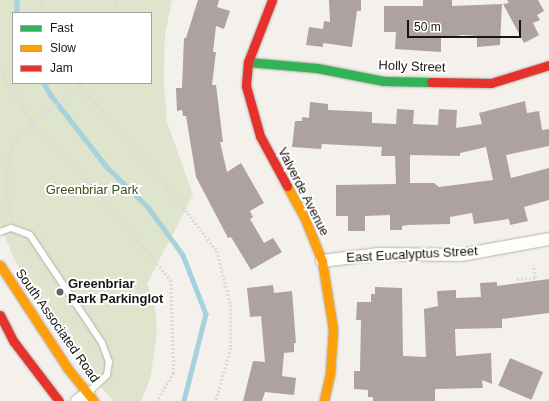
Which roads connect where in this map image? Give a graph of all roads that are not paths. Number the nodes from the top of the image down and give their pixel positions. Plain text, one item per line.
1 (272, 0) edge
2 (248, 62) junction
3 (549, 65) edge
4 (0, 232) edge
5 (549, 239) edge
6 (322, 261) junction
7 (0, 265) edge
8 (0, 315) edge
9 (91, 397) edge
10 (59, 401) edge
11 (77, 401) edge
12 (324, 401) edge

1 - 2 street, Valverde Avenue
2 - 3 street, Holly Street
2 - 6 street, Valverde Avenue
4 - 9 lane
5 - 6 street, East Eucalyptus Street
6 - 12 street, Valverde Avenue
7 - 9 street, South Associated Road
8 - 10 street
9 - 11 street

